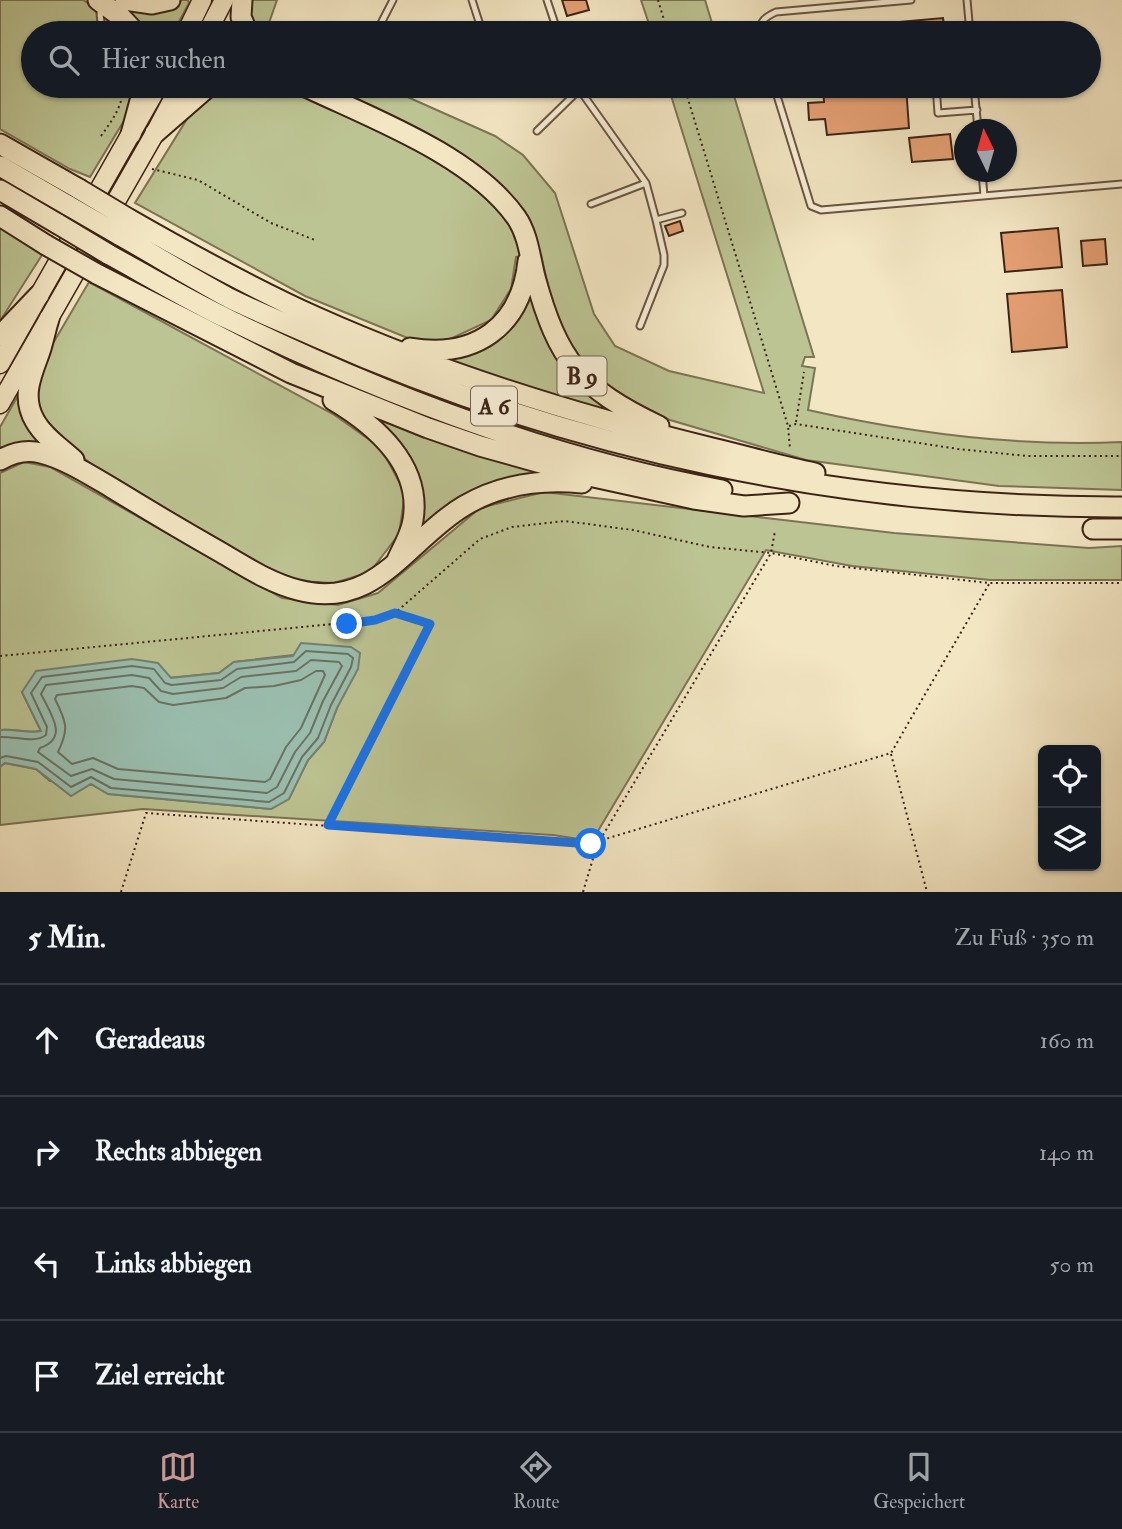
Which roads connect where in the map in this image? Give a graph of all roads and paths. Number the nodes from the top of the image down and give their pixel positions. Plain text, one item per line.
1 (125, 0) edge
2 (170, 0) edge
3 (202, 0) edge
4 (224, 0) edge
5 (242, 0) edge
6 (393, 0) edge
7 (472, 0) edge
8 (547, 0) edge
9 (658, 0) edge
10 (911, 0) edge
11 (967, 0) edge
12 (101, 2) edge
13 (101, 21) edge
14 (125, 21) edge
15 (192, 21) edge
16 (213, 21) edge
17 (243, 21) edge
18 (382, 21) edge
19 (479, 21) edge
20 (554, 21) edge
21 (664, 21) edge
22 (763, 21) edge
23 (969, 21) edge
24 (123, 98) edge
25 (141, 98) edge
26 (151, 98) edge
27 (174, 98) edge
28 (195, 98) edge
29 (329, 98) edge
30 (568, 98) edge
31 (585, 98) edge
32 (688, 98) edge
33 (778, 98) edge
34 (937, 98) edge
35 (975, 98) edge
36 (976, 110) junction
37 (977, 119) edge
38 (537, 131) dead end
39 (155, 133) junction
40 (131, 134) junction
41 (102, 136) dead end
42 (0, 144) edge
43 (138, 163) junction
44 (0, 166) edge
45 (983, 182) edge
46 (646, 183) junction
47 (1122, 184) edge
48 (0, 190) edge
49 (984, 196) junction
50 (74, 198) junction
51 (591, 204) dead end
52 (682, 213) dead end
53 (0, 216) edge
54 (656, 220) junction
55 (124, 227) junction
56 (315, 240) dead end
57 (528, 253) junction
58 (39, 295) junction
59 (49, 319) junction
60 (640, 326) dead end
61 (0, 336) edge
62 (375, 341) junction
63 (0, 364) edge
64 (804, 372) dead end
65 (291, 373) junction
66 (0, 404) edge
67 (796, 424) junction
68 (788, 426) junction
69 (698, 444) junction
70 (790, 449) dead end
71 (1122, 456) edge
72 (0, 460) edge
73 (93, 477) junction
74 (628, 486) junction
75 (897, 495) junction
76 (1122, 507) edge
77 (1093, 529) dead end
78 (1122, 529) edge
79 (775, 531) dead end
80 (771, 553) junction
81 (395, 564) junction
82 (989, 583) junction
83 (1122, 583) edge
84 (395, 613) junction
85 (0, 656) edge
86 (891, 753) junction
87 (328, 825) junction
88 (601, 839) junction
89 (597, 845) junction
90 (121, 892) edge
91 (583, 892) edge
92 (927, 892) edge

1 - 2 highway
3 - 15 highway
4 - 16 highway
5 - 17 highway
6 - 18 lane
7 - 19 lane
8 - 20 lane
9 - 21 path
10 - 22 lane
11 - 23 lane
12 - 13 lane
12 - 14 highway
24 - 41 path
25 - 40 highway
26 - 40 highway
27 - 39 highway
28 - 39 highway
29 - 57 highway
30 - 38 lane
31 - 46 lane
32 - 68 path
33 - 49 lane
34 - 36 lane
35 - 36 lane
36 - 37 lane
39 - 43 highway
40 - 58 highway
42 - 50 highway
43 - 56 path
43 - 59 highway
44 - 50 highway, A 6
45 - 49 lane
46 - 51 lane
46 - 54 lane
47 - 49 lane
48 - 74 highway, A 6, bridge
50 - 55 highway, A 6, bridge
52 - 54 lane
53 - 65 highway, bridge
54 - 60 lane
55 - 62 highway
55 - 75 highway, A 6
57 - 62 highway
57 - 69 highway, B 9
58 - 61 highway
58 - 63 highway
59 - 66 highway
59 - 73 highway
62 - 69 highway
64 - 67 path
65 - 74 highway
65 - 81 highway
67 - 68 path
67 - 71 path
68 - 70 path
69 - 75 highway
72 - 73 highway
73 - 81 highway
74 - 81 highway
75 - 76 highway, A 6
77 - 78 highway
79 - 80 path
80 - 82 path
80 - 84 path
80 - 88 path
82 - 83 path
82 - 86 path
84 - 85 path
84 - 87 path
86 - 88 path
86 - 92 path
87 - 89 path
87 - 90 path
88 - 89 path
89 - 91 path

